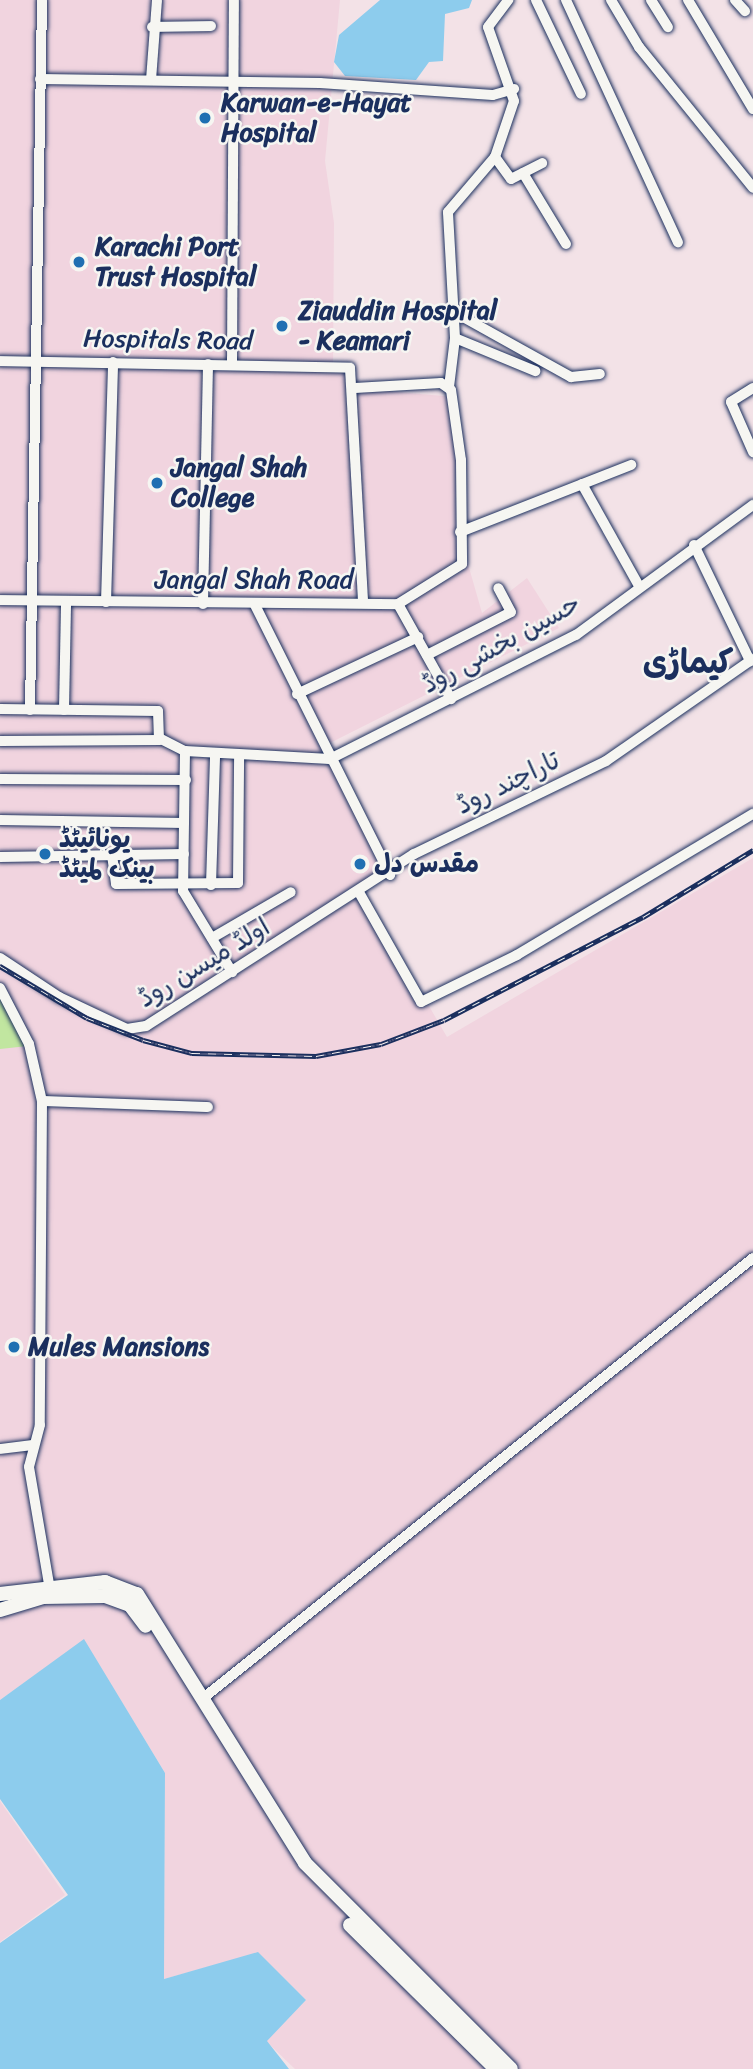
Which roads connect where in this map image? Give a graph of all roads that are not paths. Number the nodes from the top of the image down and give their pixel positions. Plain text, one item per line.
1 (41, 0) edge
2 (157, 0) edge
3 (234, 0) edge
4 (536, 0) edge
5 (566, 0) edge
6 (611, 0) edge
7 (651, 0) edge
8 (688, 0) edge
9 (735, 0) edge
10 (505, 1) edge
11 (744, 10) dead end
12 (211, 26) dead end
13 (152, 27) junction
14 (668, 27) dead end
15 (593, 64) junction
16 (571, 75) junction
17 (40, 79) junction
18 (151, 80) junction
19 (234, 82) junction
20 (514, 89) junction
21 (581, 94) dead end
22 (753, 108) edge
23 (495, 157) junction
24 (542, 163) dead end
25 (523, 173) junction
26 (753, 188) edge
27 (678, 242) dead end
28 (566, 244) dead end
29 (454, 312) junction
30 (455, 338) junction
31 (0, 361) edge
32 (36, 362) junction
33 (113, 362) junction
34 (208, 363) junction
35 (232, 364) junction
36 (535, 371) dead end
37 (600, 374) dead end
38 (449, 387) junction
39 (355, 388) junction
40 (753, 388) edge
41 (753, 452) edge
42 (631, 465) dead end
43 (582, 484) junction
44 (753, 505) edge
45 (460, 532) junction
46 (694, 545) junction
47 (638, 584) junction
48 (498, 588) dead end
49 (0, 600) edge
50 (32, 600) junction
51 (66, 601) junction
52 (106, 602) junction
53 (363, 603) junction
54 (203, 604) junction
55 (398, 604) junction
56 (255, 605) junction
57 (418, 637) junction
58 (427, 655) junction
59 (751, 660) edge
60 (298, 694) junction
61 (452, 699) junction
62 (0, 709) edge
63 (30, 710) junction
64 (64, 710) junction
65 (160, 740) junction
66 (0, 741) edge
67 (186, 751) junction
68 (215, 755) junction
69 (239, 756) junction
70 (330, 759) junction
71 (0, 779) edge
72 (186, 780) junction
73 (753, 814) edge
74 (0, 820) edge
75 (184, 823) junction
76 (184, 854) junction
77 (112, 855) junction
78 (0, 857) edge
79 (390, 875) junction
80 (211, 885) junction
81 (183, 887) junction
82 (291, 892) dead end
83 (360, 894) junction
84 (212, 938) junction
85 (0, 958) edge
86 (232, 972) junction
87 (0, 988) edge
88 (42, 1101) junction
89 (208, 1107) dead end
90 (753, 1258) edge
91 (34, 1445) junction
92 (0, 1448) edge
93 (49, 1584) junction
94 (0, 1594) edge
95 (0, 1610) edge
96 (202, 1699) junction
97 (496, 2069) edge
98 (511, 2069) edge

1 - 17 street
2 - 13 street
3 - 19 street
4 - 16 street
5 - 15 street
6 - 26 street
7 - 14 street
8 - 22 street
9 - 11 street
10 - 20 street
12 - 13 street
13 - 18 street
15 - 16 street
15 - 27 street
16 - 21 street
17 - 18 street
17 - 32 street
18 - 19 street
19 - 20 street
19 - 35 street
20 - 23 street
23 - 25 street
23 - 29 street
24 - 25 street
25 - 28 street
29 - 30 street
29 - 37 street
30 - 36 street
30 - 38 street
31 - 32 street, Hospitals Road
32 - 33 street, Hospitals Road
32 - 50 street
33 - 34 street, Hospitals Road
33 - 52 street
34 - 35 street, Hospitals Road
34 - 54 street
35 - 39 street, Hospitals Road
38 - 39 street
38 - 45 street
39 - 53 street
40 - 41 street
42 - 43 street
43 - 45 street
43 - 47 street
44 - 46 street, حسین بخشی روڈ
45 - 55 street
46 - 47 street, حسین بخشی روڈ
46 - 59 street
47 - 61 street, حسین بخشی روڈ
48 - 58 street
49 - 50 street, Jangal Shah Road
50 - 51 street, Jangal Shah Road
50 - 63 street
51 - 52 street, Jangal Shah Road
51 - 64 street
52 - 54 street, Jangal Shah Road
53 - 55 street, Jangal Shah Road
53 - 56 street, Jangal Shah Road
54 - 56 street, Jangal Shah Road
55 - 57 street
56 - 60 street
57 - 58 street
57 - 60 street
58 - 61 street
59 - 79 street, تاراچند روڈ
60 - 70 street
61 - 70 street, حسین بخشی روڈ
62 - 63 street
63 - 64 street
64 - 65 street
65 - 66 street
65 - 67 street
67 - 68 street
67 - 72 street
68 - 69 street
68 - 80 street
69 - 70 street
69 - 80 street
70 - 79 street
71 - 72 street
72 - 75 street
73 - 83 street
74 - 75 street
75 - 76 street
76 - 77 street
76 - 81 street
77 - 78 street
77 - 81 street
79 - 83 street, اولڈ میسن روڈ
80 - 81 street
81 - 84 street
82 - 84 street
83 - 86 street, اولڈ میسن روڈ
84 - 86 street
85 - 86 street, اولڈ میسن روڈ
87 - 88 street
88 - 89 street
88 - 91 street
90 - 96 street
91 - 92 street
91 - 93 street
93 - 94 main road
93 - 96 main road
95 - 97 main road
96 - 98 main road

